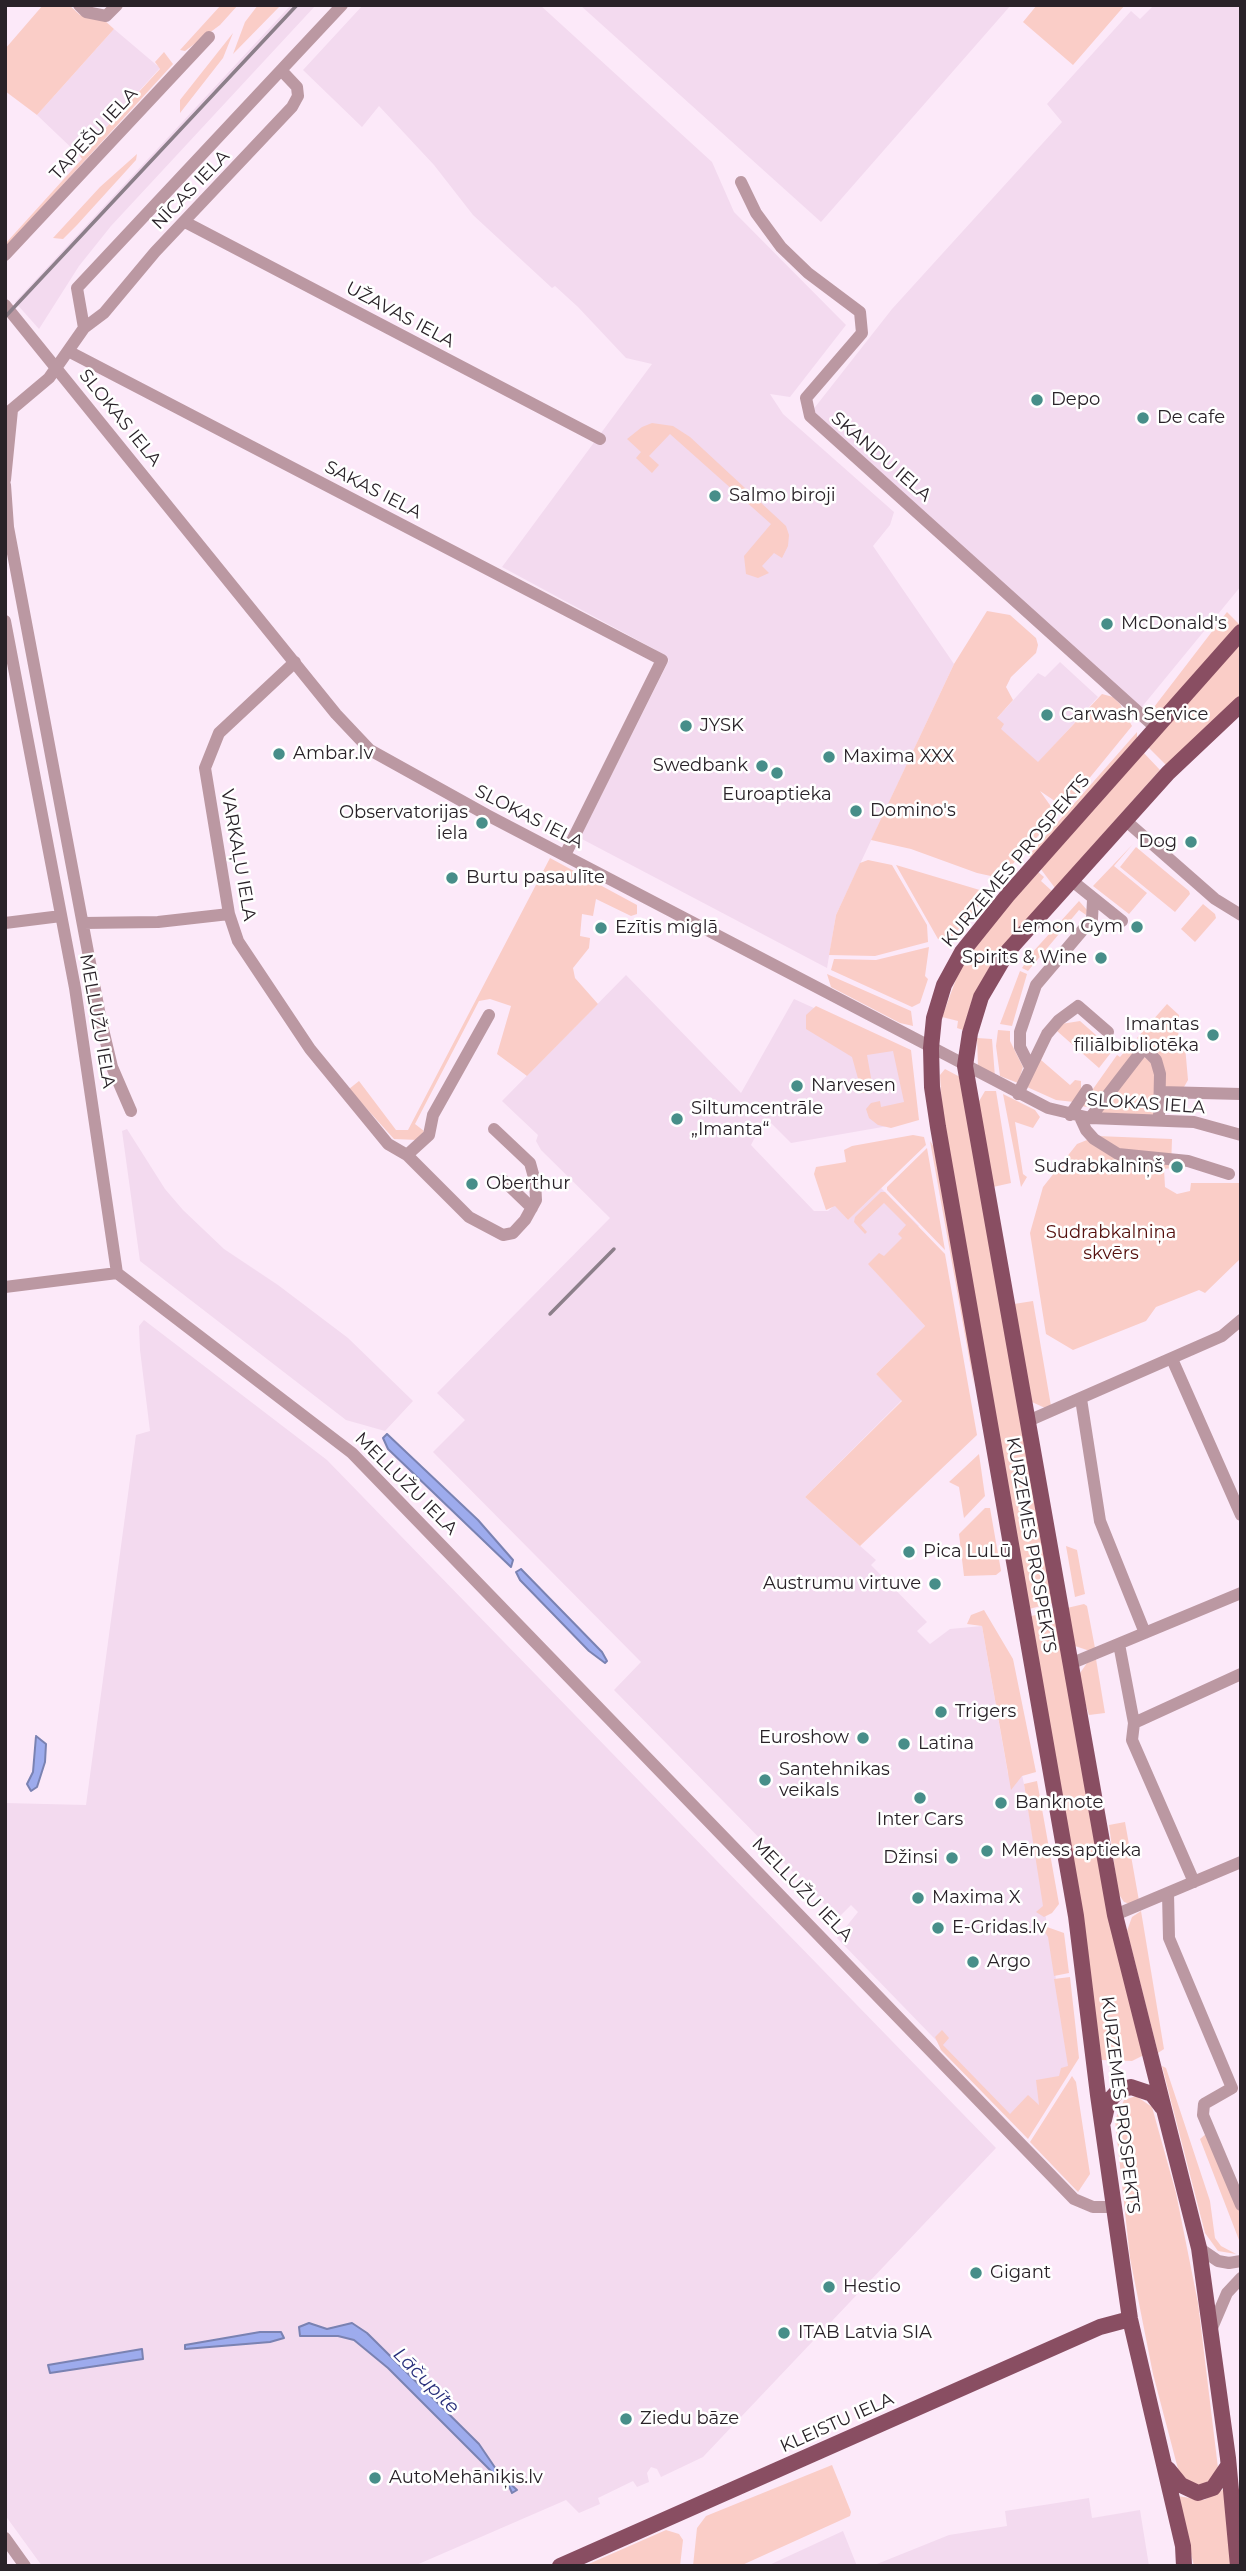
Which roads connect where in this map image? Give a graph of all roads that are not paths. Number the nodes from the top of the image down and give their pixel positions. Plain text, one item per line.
1 (79, 5) edge
2 (117, 5) edge
3 (342, 5) edge
4 (209, 37) dead end
5 (281, 70) junction
6 (741, 182) dead end
7 (185, 222) junction
8 (5, 255) edge
9 (5, 305) edge
10 (83, 328) junction
11 (68, 351) junction
12 (58, 369) junction
13 (9, 413) edge
14 (600, 439) dead end
15 (5, 480) edge
16 (5, 485) edge
17 (5, 621) edge
18 (1241, 632) edge
19 (295, 662) junction
20 (1241, 705) edge
21 (1156, 728) junction
22 (1125, 820) junction
23 (565, 855) junction
24 (1071, 880) junction
25 (1093, 900) junction
26 (1238, 907) edge
27 (229, 914) junction
28 (61, 916) junction
29 (1122, 921) dead end
30 (5, 923) edge
31 (83, 923) junction
32 (489, 1015) dead end
33 (1108, 1032) dead end
34 (931, 1048) junction
35 (965, 1066) junction
36 (1030, 1067) junction
37 (1087, 1090) dead end
38 (1160, 1092) junction
39 (1018, 1094) junction
40 (1241, 1094) edge
41 (131, 1111) dead end
42 (1080, 1117) junction
43 (1159, 1120) junction
44 (494, 1129) dead end
45 (1241, 1135) edge
46 (407, 1155) junction
47 (1229, 1174) dead end
48 (503, 1180) dead end
49 (532, 1208) junction
50 (117, 1273) junction
51 (5, 1287) edge
52 (1240, 1323) edge
53 (1172, 1359) junction
54 (1081, 1399) junction
55 (1028, 1421) junction
56 (1241, 1515) edge
57 (1241, 1593) edge
58 (1145, 1633) junction
59 (1119, 1644) junction
60 (1070, 1664) junction
61 (1241, 1674) edge
62 (1134, 1723) junction
63 (1241, 1862) edge
64 (1194, 1882) junction
65 (1168, 1893) junction
66 (1115, 1915) junction
67 (1163, 2109) junction
68 (1104, 2121) junction
69 (1241, 2205) edge
70 (1113, 2207) junction
71 (1199, 2248) junction
72 (1241, 2261) edge
73 (1241, 2278) edge
74 (1130, 2319) junction
75 (1212, 2328) junction
76 (1232, 2460) edge
77 (1165, 2463) junction
78 (5, 2538) edge
79 (25, 2566) edge
80 (560, 2566) edge
81 (1184, 2566) edge
82 (1238, 2566) edge

1 - 2 street
3 - 5 street, NĪCAS IELA
4 - 8 street, TAPEŠU IELA
5 - 7 street, NĪCAS IELA
5 - 10 street, NĪCAS IELA
6 - 21 street, SKANDU IELA
7 - 10 street, NĪCAS IELA
7 - 14 street, UŽAVAS IELA
9 - 12 street, SLOKAS IELA
10 - 11 street, NĪCAS IELA
11 - 12 street, NĪCAS IELA
11 - 23 street, SAKAS IELA
12 - 13 street
12 - 19 street, SLOKAS IELA
13 - 15 street
16 - 31 street, MELLUŽU IELA
17 - 28 street, MELLUŽU IELA
18 - 21 main road, KURZEMES PROSPEKTS
19 - 23 street, SLOKAS IELA
19 - 27 street, VARKAĻU IELA
20 - 22 main road, KURZEMES PROSPEKTS
21 - 34 main road, KURZEMES PROSPEKTS
22 - 24 main road, KURZEMES PROSPEKTS
22 - 26 street
23 - 34 street, SLOKAS IELA
24 - 25 street
24 - 35 main road, KURZEMES PROSPEKTS
25 - 29 street
25 - 36 street
27 - 31 street
27 - 46 street, VARKAĻU IELA
28 - 30 street
28 - 50 street, MELLUŽU IELA
31 - 41 street, MELLUŽU IELA
32 - 46 street
33 - 36 street
34 - 35 street, SLOKAS IELA
34 - 68 main road, KURZEMES PROSPEKTS
35 - 39 street, SLOKAS IELA
35 - 55 main road, KURZEMES PROSPEKTS
36 - 39 street
37 - 42 street
38 - 40 street
38 - 42 street
38 - 43 street
39 - 42 street, SLOKAS IELA
42 - 43 street, SLOKAS IELA
42 - 47 street
43 - 45 street, SLOKAS IELA
44 - 49 street
46 - 49 street, VARKAĻU IELA
48 - 49 street
50 - 51 street
50 - 70 street, MELLUŽU IELA
52 - 53 street
53 - 54 street
53 - 56 street
54 - 55 street
54 - 58 street
55 - 60 main road, KURZEMES PROSPEKTS
57 - 58 street
58 - 59 street
59 - 60 street
59 - 62 street
60 - 66 main road, KURZEMES PROSPEKTS
61 - 62 street
62 - 64 street
63 - 64 street
64 - 65 street
65 - 66 street
65 - 69 street
66 - 67 main road, KURZEMES PROSPEKTS
67 - 68 main road
67 - 71 main road, KURZEMES PROSPEKTS
68 - 70 main road, KURZEMES PROSPEKTS
70 - 74 main road, KURZEMES PROSPEKTS
71 - 72 street
71 - 75 main road, KURZEMES PROSPEKTS
73 - 75 street
74 - 77 main road, KURZEMES PROSPEKTS
74 - 80 main road, KLEISTU IELA
75 - 76 main road, KURZEMES PROSPEKTS
76 - 77 main road
76 - 82 main road, KURZEMES PROSPEKTS
77 - 81 main road, KURZEMES PROSPEKTS
78 - 79 street

